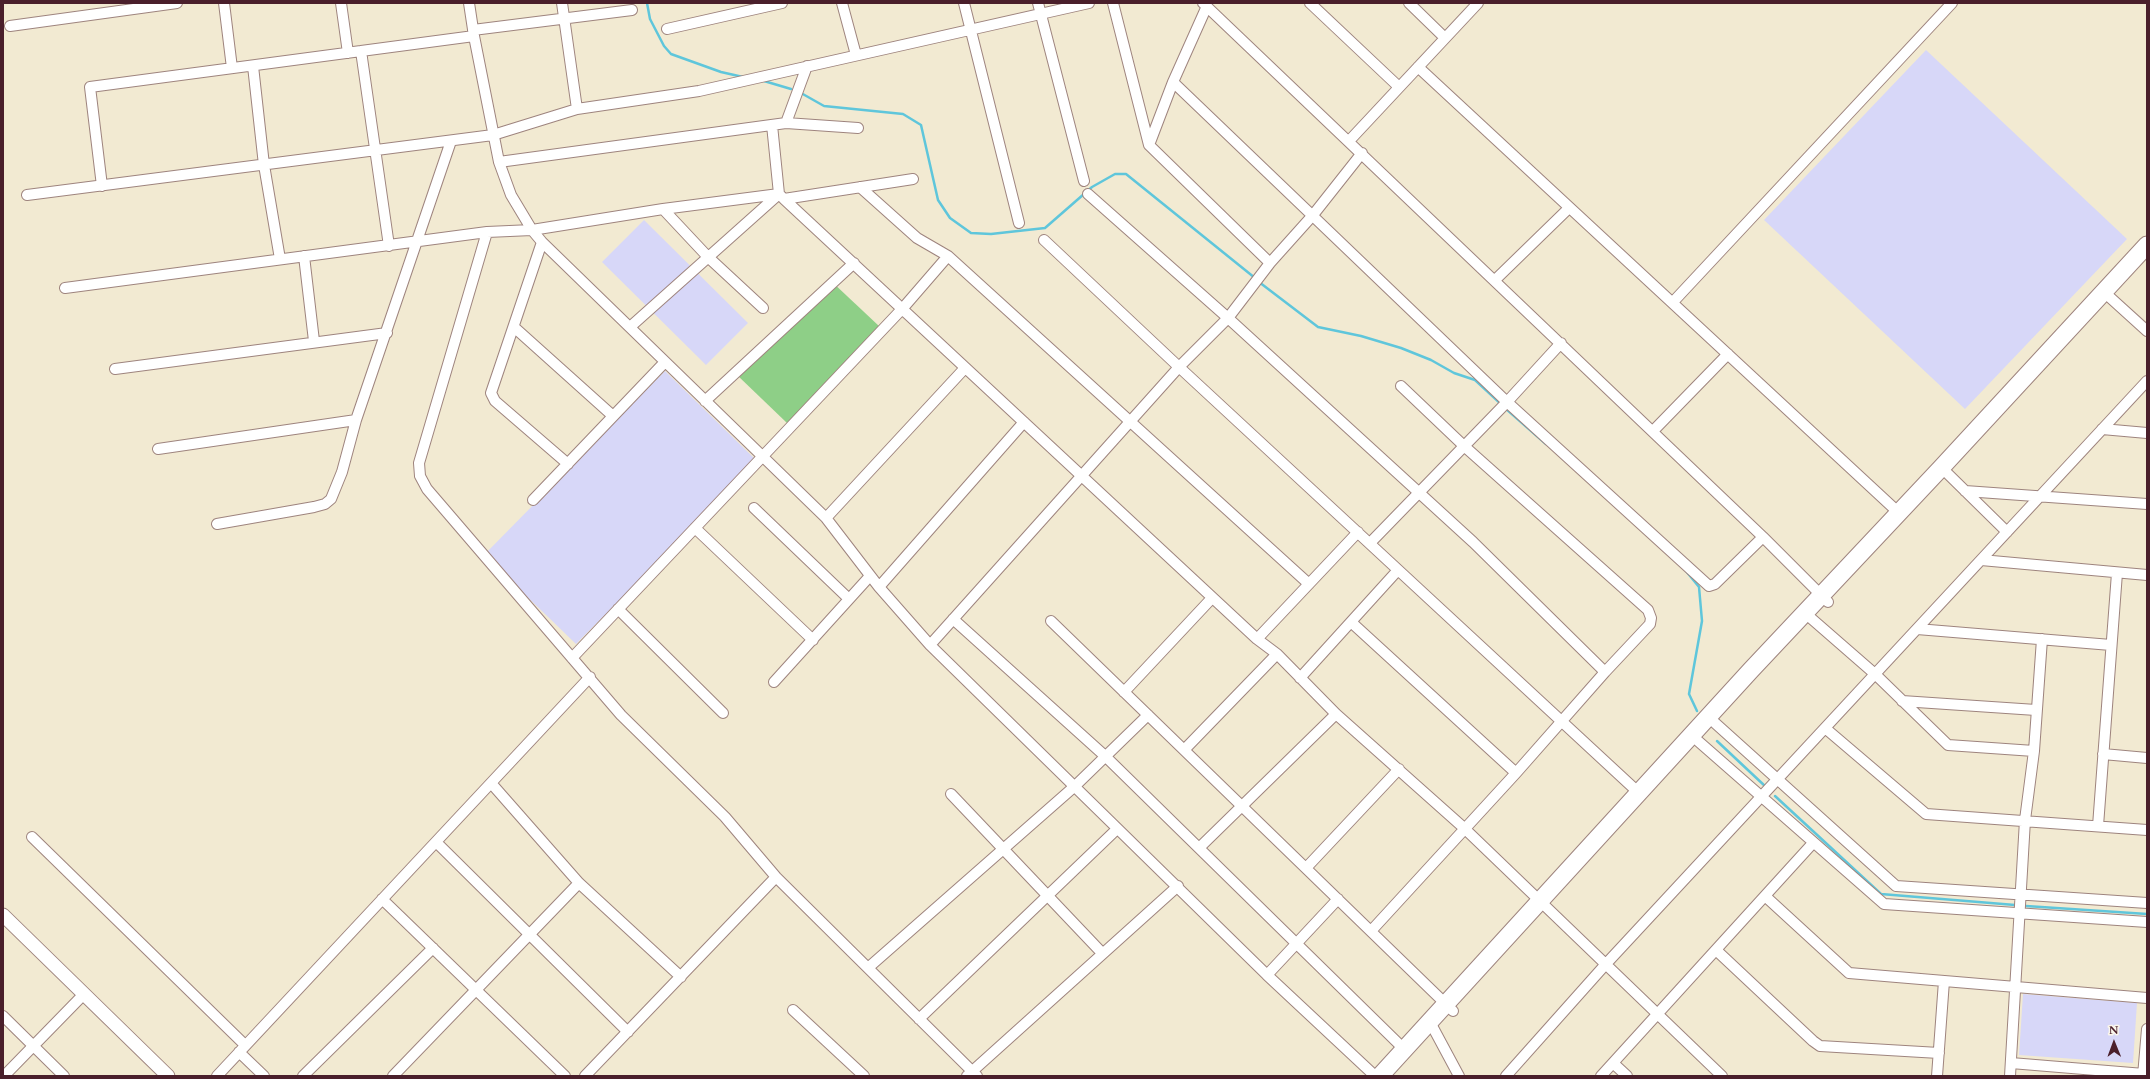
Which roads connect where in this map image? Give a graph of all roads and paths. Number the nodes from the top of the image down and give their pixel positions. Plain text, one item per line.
1 (176, 3) edge
2 (224, 3) edge
3 (341, 3) edge
4 (469, 3) edge
5 (562, 3) edge
6 (782, 3) edge
7 (842, 3) edge
8 (964, 3) edge
9 (1038, 3) edge
10 (1089, 3) edge
11 (1114, 3) edge
12 (1310, 3) edge
13 (1409, 3) edge
14 (1478, 3) edge
15 (1952, 3) edge
16 (1205, 5) edge
17 (632, 10) dead end
18 (1041, 14) junction
19 (565, 18) junction
20 (10, 26) dead end
21 (667, 29) dead end
22 (971, 29) junction
23 (473, 33) junction
24 (1445, 38) junction
25 (361, 52) junction
26 (348, 53) junction
27 (856, 55) junction
28 (253, 66) junction
29 (807, 66) junction
30 (1418, 67) junction
31 (232, 68) junction
32 (1173, 82) junction
33 (1399, 87) junction
34 (577, 109) junction
35 (786, 123) junction
36 (772, 125) junction
37 (858, 128) dead end
38 (493, 135) junction
39 (451, 141) junction
40 (1349, 141) junction
41 (1149, 145) junction
42 (374, 150) junction
43 (1362, 153) junction
44 (499, 162) junction
45 (264, 165) junction
46 (913, 179) dead end
47 (1084, 181) dead end
48 (102, 186) junction
49 (860, 187) junction
50 (1088, 194) dead end
51 (27, 195) dead end
52 (782, 196) junction
53 (1569, 208) junction
54 (663, 209) junction
55 (1313, 215) junction
56 (1019, 223) dead end
57 (532, 230) junction
58 (487, 232) junction
59 (1044, 240) dead end
60 (418, 241) junction
61 (542, 242) junction
62 (2147, 245) edge
63 (389, 246) junction
64 (304, 256) junction
65 (948, 256) junction
66 (708, 257) junction
67 (280, 259) junction
68 (2147, 260) edge
69 (854, 263) junction
70 (1270, 263) junction
71 (1495, 280) junction
72 (65, 288) dead end
73 (2107, 295) junction
74 (1673, 302) junction
75 (762, 308) dead end
76 (903, 308) junction
77 (1228, 318) junction
78 (630, 327) junction
79 (515, 328) junction
80 (2147, 330) edge
81 (387, 333) junction
82 (314, 341) junction
83 (1561, 343) junction
84 (1728, 354) junction
85 (665, 362) junction
86 (1178, 367) junction
87 (966, 368) junction
88 (115, 369) dead end
89 (2147, 382) edge
90 (1401, 386) dead end
91 (705, 401) junction
92 (1507, 402) junction
93 (613, 416) junction
94 (356, 420) junction
95 (1131, 420) junction
96 (1024, 422) junction
97 (2102, 430) junction
98 (1653, 431) junction
99 (2147, 433) edge
100 (1464, 446) junction
101 (158, 449) dead end
102 (763, 456) junction
103 (568, 464) junction
104 (1948, 474) junction
105 (1081, 476) junction
106 (1965, 491) junction
107 (1419, 493) junction
108 (2040, 496) junction
109 (533, 500) dead end
110 (2147, 504) edge
111 (754, 508) dead end
112 (1899, 513) junction
113 (826, 518) junction
114 (217, 524) dead end
115 (695, 528) junction
116 (1358, 532) junction
117 (2007, 532) junction
118 (1763, 537) junction
119 (1370, 543) junction
120 (1981, 560) junction
121 (1398, 570) junction
122 (2117, 573) junction
123 (2147, 575) edge
124 (870, 576) junction
125 (1309, 584) junction
126 (879, 587) junction
127 (1212, 598) junction
128 (1825, 598) junction
129 (849, 599) junction
130 (618, 609) junction
131 (1809, 616) junction
132 (953, 619) junction
133 (1051, 621) dead end
134 (1351, 622) junction
135 (1917, 629) junction
136 (2042, 639) junction
137 (813, 640) junction
138 (1257, 640) junction
139 (930, 645) junction
140 (2111, 645) junction
141 (1277, 654) junction
142 (572, 658) junction
143 (1605, 672) junction
144 (1875, 674) junction
145 (590, 677) junction
146 (1300, 678) junction
147 (774, 682) dead end
148 (1124, 692) junction
149 (1902, 701) junction
150 (2036, 710) junction
151 (723, 713) dead end
152 (1336, 714) junction
153 (1148, 716) junction
154 (1562, 722) junction
155 (1715, 723) junction
156 (1825, 728) junction
157 (1698, 741) junction
158 (1184, 750) junction
159 (2034, 751) junction
160 (2103, 754) junction
161 (1105, 756) junction
162 (2147, 758) edge
163 (1399, 769) junction
164 (1516, 773) junction
165 (1777, 780) junction
166 (491, 783) junction
167 (1075, 786) junction
168 (1639, 793) junction
169 (951, 794) dead end
170 (1761, 797) junction
171 (1242, 806) junction
172 (2025, 820) junction
173 (2098, 826) junction
174 (1464, 828) junction
175 (1117, 829) junction
176 (2147, 830) edge
177 (32, 837) dead end
178 (436, 842) junction
179 (1813, 843) junction
180 (1199, 848) junction
181 (1004, 850) junction
182 (1306, 868) junction
183 (776, 877) junction
184 (579, 883) junction
185 (1178, 886) junction
186 (2021, 894) junction
187 (1047, 895) junction
188 (1765, 896) junction
189 (382, 899) junction
190 (1338, 900) junction
191 (2147, 903) edge
192 (1545, 905) junction
193 (2020, 913) junction
194 (3, 915) edge
195 (2147, 922) edge
196 (1371, 931) junction
197 (529, 935) junction
198 (1296, 944) junction
199 (433, 948) junction
200 (1716, 950) junction
201 (1102, 953) junction
202 (1605, 964) junction
203 (869, 967) junction
204 (1267, 975) junction
205 (681, 977) junction
206 (1944, 981) junction
207 (2016, 987) junction
208 (476, 990) junction
209 (84, 994) junction
210 (2147, 998) edge
211 (1450, 1008) junction
212 (793, 1010) dead end
213 (1657, 1015) junction
214 (3, 1016) edge
215 (919, 1019) junction
216 (1432, 1027) junction
217 (2147, 1029) edge
218 (628, 1032) junction
219 (33, 1046) junction
220 (242, 1049) junction
221 (1405, 1050) junction
222 (1939, 1053) junction
223 (1613, 1063) junction
224 (2011, 1063) junction
225 (7, 1072) edge
226 (972, 1074) edge
227 (2144, 1075) edge
228 (64, 1076) edge
229 (168, 1076) edge
230 (216, 1076) edge
231 (264, 1076) edge
232 (303, 1076) edge
233 (393, 1076) edge
234 (565, 1076) edge
235 (585, 1076) edge
236 (864, 1076) edge
237 (1375, 1076) edge
238 (1380, 1076) edge
239 (1393, 1076) edge
240 (1459, 1076) edge
241 (1506, 1076) edge
242 (1601, 1076) edge
243 (1627, 1076) edge
244 (1722, 1076) edge
245 (1937, 1076) edge
246 (2010, 1076) edge

1 - 20 street
2 - 31 street
3 - 26 street
4 - 23 street
5 - 19 street
6 - 21 street
7 - 27 street
8 - 22 street
9 - 18 street
10 - 18 street
11 - 41 street
12 - 33 street
13 - 24 street
14 - 24 street
15 - 74 street
16 - 32 street
16 - 40 street
17 - 19 street
18 - 22 street
18 - 47 street
19 - 23 street
19 - 34 street
22 - 27 street
22 - 56 street
23 - 25 street
23 - 38 street
24 - 30 street
25 - 26 street
25 - 42 street
26 - 28 street
27 - 29 street
28 - 31 street
28 - 45 street
29 - 34 street
29 - 35 street
30 - 33 street
30 - 53 street
31 - 48 street
32 - 41 street
32 - 55 street
33 - 40 street
34 - 38 street
35 - 36 street
35 - 37 street
36 - 44 street
36 - 52 street
38 - 39 street
38 - 44 street
39 - 42 street
39 - 60 street
40 - 43 street
41 - 70 street
42 - 45 street
42 - 63 street
43 - 55 street
43 - 71 street
44 - 57 street
45 - 48 street
45 - 67 street
46 - 49 street
48 - 51 street
49 - 52 street
49 - 65 street
50 - 77 street
52 - 54 street
52 - 66 street
52 - 69 street
53 - 71 street
53 - 74 street
54 - 57 street
54 - 66 street
55 - 70 street
55 - 92 street
57 - 58 street
57 - 61 street
58 - 60 street
58 - 142 street
59 - 86 street
60 - 63 street
60 - 81 street
61 - 78 street
61 - 79 street
62 - 73 highway
63 - 64 street
64 - 67 street
64 - 82 street
65 - 76 street
65 - 95 street
66 - 75 street
66 - 78 street
67 - 72 street
68 - 73 highway
69 - 76 street
69 - 91 street
70 - 77 street
71 - 83 street
73 - 80 street
73 - 104 highway
73 - 112 highway
74 - 84 street
76 - 87 street
76 - 102 street
77 - 86 street
77 - 107 street
78 - 85 street
79 - 93 street
79 - 103 street
81 - 82 street
81 - 94 street
82 - 88 street
83 - 92 street
83 - 98 street
84 - 98 street
84 - 112 street
85 - 91 street
85 - 93 street
86 - 95 street
86 - 116 street
87 - 96 street
87 - 113 street
89 - 97 street
90 - 100 street
91 - 102 street
92 - 100 street
92 - 118 street
93 - 103 street
94 - 101 street
94 - 114 street
95 - 105 street
95 - 125 street
96 - 105 street
96 - 126 street
97 - 99 street
97 - 108 street
98 - 118 street
100 - 107 street
100 - 143 street
102 - 113 street
102 - 115 street
103 - 109 street
104 - 106 street
104 - 128 highway
105 - 127 street
105 - 132 street
106 - 108 street
106 - 117 street
107 - 119 street
107 - 143 street
108 - 110 street
108 - 117 street
111 - 129 street
112 - 128 highway
113 - 124 street
115 - 130 street
115 - 137 street
116 - 119 street
116 - 125 street
117 - 120 street
118 - 128 street
119 - 121 street
120 - 122 street
120 - 135 street
121 - 134 street
121 - 154 street
122 - 123 street
122 - 140 street
124 - 126 street
124 - 129 street
125 - 138 street
126 - 139 street
127 - 138 street
127 - 148 street
128 - 131 highway
129 - 137 street
130 - 142 street
130 - 151 street
131 - 144 street
131 - 155 highway
131 - 168 highway
132 - 139 street
132 - 161 street
133 - 148 street
134 - 146 street
134 - 164 street
135 - 136 street
135 - 144 street
136 - 140 street
136 - 150 street
137 - 147 street
138 - 141 street
139 - 167 street
140 - 160 street
141 - 146 street
141 - 158 street
142 - 145 street
143 - 154 street
144 - 149 street
144 - 156 street
145 - 166 street
145 - 183 street
146 - 152 street
148 - 153 street
149 - 150 street
149 - 159 street
150 - 159 street
152 - 163 street
152 - 171 street
153 - 158 street
153 - 161 street
154 - 164 street
154 - 168 street
155 - 157 highway
155 - 165 street
156 - 165 street
156 - 172 street
157 - 170 street
157 - 192 highway
158 - 171 street
159 - 172 street
160 - 162 street
160 - 173 street
161 - 167 street
161 - 180 street
163 - 174 street
163 - 182 street
164 - 174 street
165 - 170 street
165 - 186 street
166 - 178 street
166 - 184 street
167 - 175 street
167 - 181 street
168 - 192 highway
169 - 181 street
170 - 179 street
170 - 202 street
171 - 180 street
171 - 182 street
172 - 173 street
172 - 186 street
173 - 176 street
174 - 192 street
174 - 196 street
175 - 185 street
175 - 187 street
177 - 220 street
178 - 189 street
178 - 197 street
179 - 188 street
179 - 193 street
180 - 198 street
181 - 187 street
181 - 203 street
182 - 190 street
183 - 203 street
183 - 205 street
184 - 197 street
184 - 205 street
185 - 201 street
185 - 204 street
186 - 191 street
186 - 193 street
187 - 201 street
187 - 215 street
188 - 200 street
188 - 206 street
189 - 199 street
189 - 220 street
190 - 196 street
190 - 198 street
192 - 202 street
192 - 211 highway
193 - 195 street
193 - 207 street
194 - 209 street
196 - 211 street
197 - 208 street
197 - 218 street
198 - 204 street
198 - 221 street
199 - 208 street
199 - 232 street
200 - 213 street
200 - 222 street
201 - 226 street
202 - 213 street
202 - 241 street
203 - 215 street
204 - 237 street
205 - 218 street
206 - 207 street
206 - 222 street
207 - 210 street
207 - 224 street
208 - 233 street
208 - 234 street
209 - 219 street
209 - 229 street
211 - 216 highway
212 - 236 street
213 - 223 street
213 - 244 street
214 - 219 street
215 - 226 street
216 - 221 highway
216 - 239 highway
216 - 240 street
217 - 227 street
218 - 235 street
219 - 225 street
219 - 228 street
220 - 230 street
220 - 231 street
221 - 238 highway
222 - 245 street
223 - 242 street
223 - 243 street
224 - 227 street
224 - 246 street

